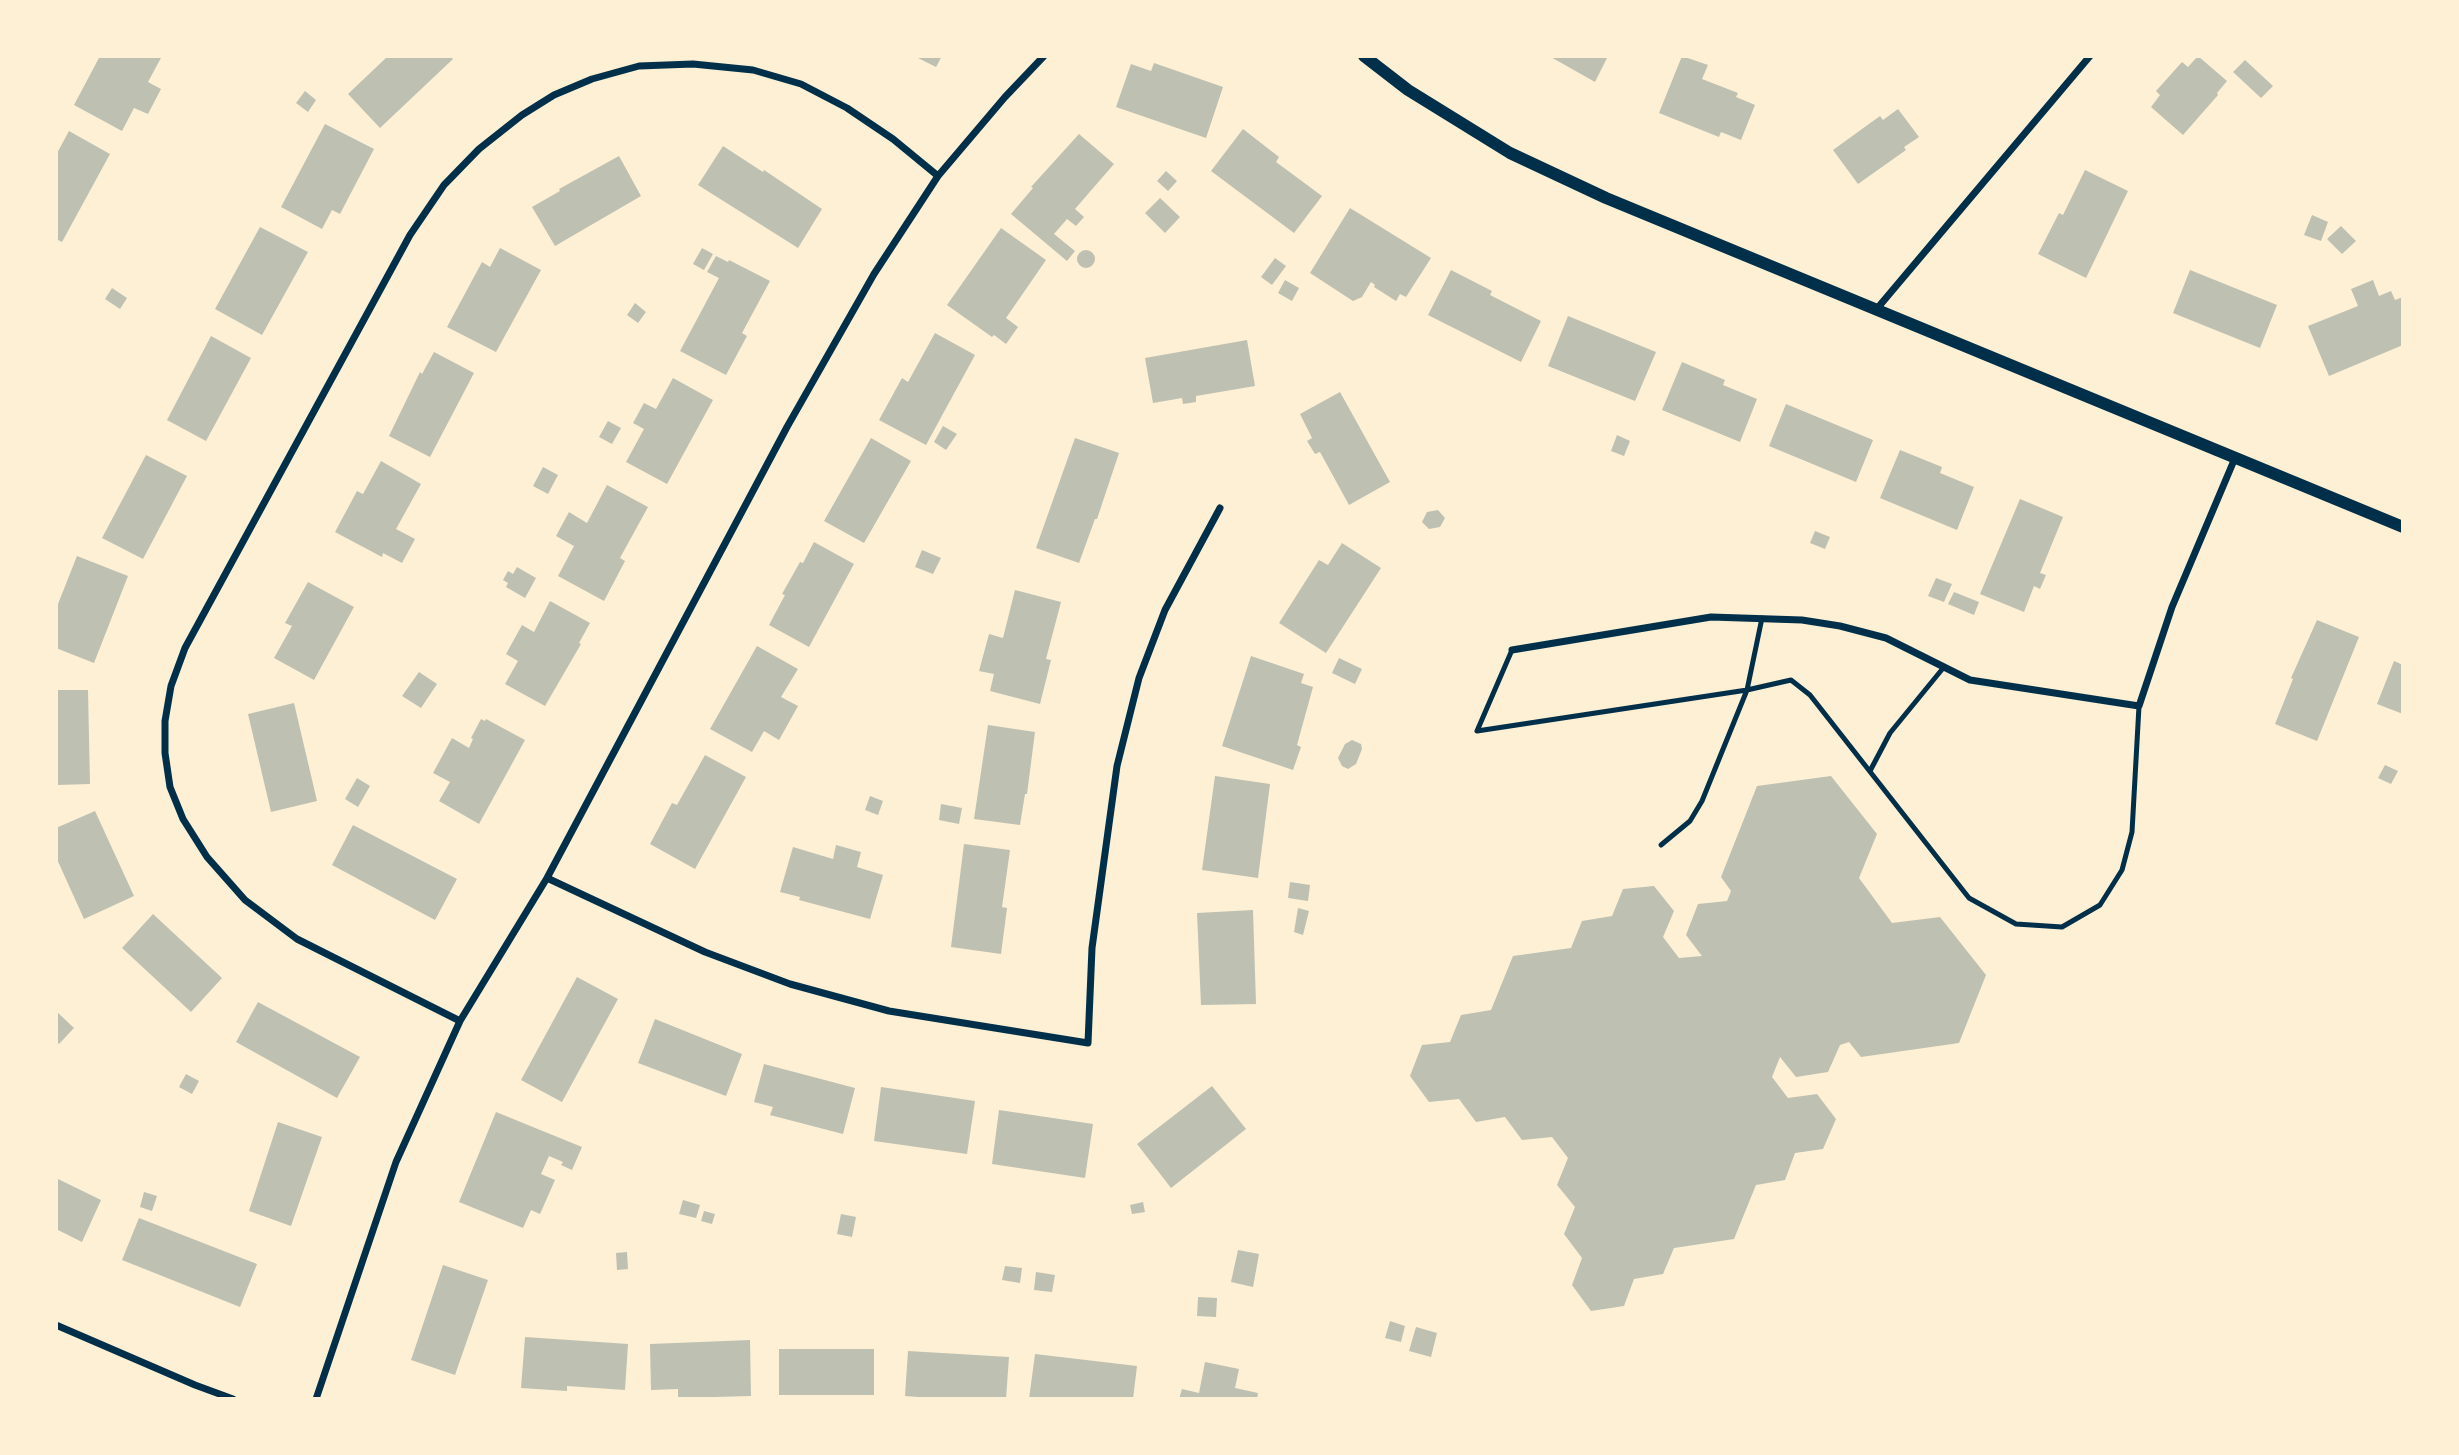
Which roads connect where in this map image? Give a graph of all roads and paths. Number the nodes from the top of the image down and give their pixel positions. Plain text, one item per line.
1 (638, 56) edge
2 (1044, 56) edge
3 (1364, 56) edge
4 (2090, 56) edge
5 (639, 66) junction
6 (938, 176) junction
7 (1875, 311) junction
8 (2235, 458) junction
9 (1220, 508) dead end
10 (2403, 527) edge
11 (1762, 618) junction
12 (1512, 650) joint
13 (1944, 667) junction
14 (1747, 690) junction
15 (2139, 706) junction
16 (1870, 771) junction
17 (1661, 845) dead end
18 (547, 878) junction
19 (460, 1021) junction
20 (56, 1325) edge
21 (233, 1399) edge
22 (316, 1399) edge

1 - 5 street
2 - 6 street
3 - 7 street
4 - 7 street
5 - 6 street
5 - 19 street
6 - 18 street
7 - 8 street
8 - 10 street
8 - 15 street
9 - 18 street
11 - 12 street
11 - 13 street
11 - 14 lane
12 - 14 lane
13 - 15 street
13 - 16 lane
14 - 16 lane
14 - 17 lane
15 - 16 lane
18 - 19 street
19 - 22 street
20 - 21 street

